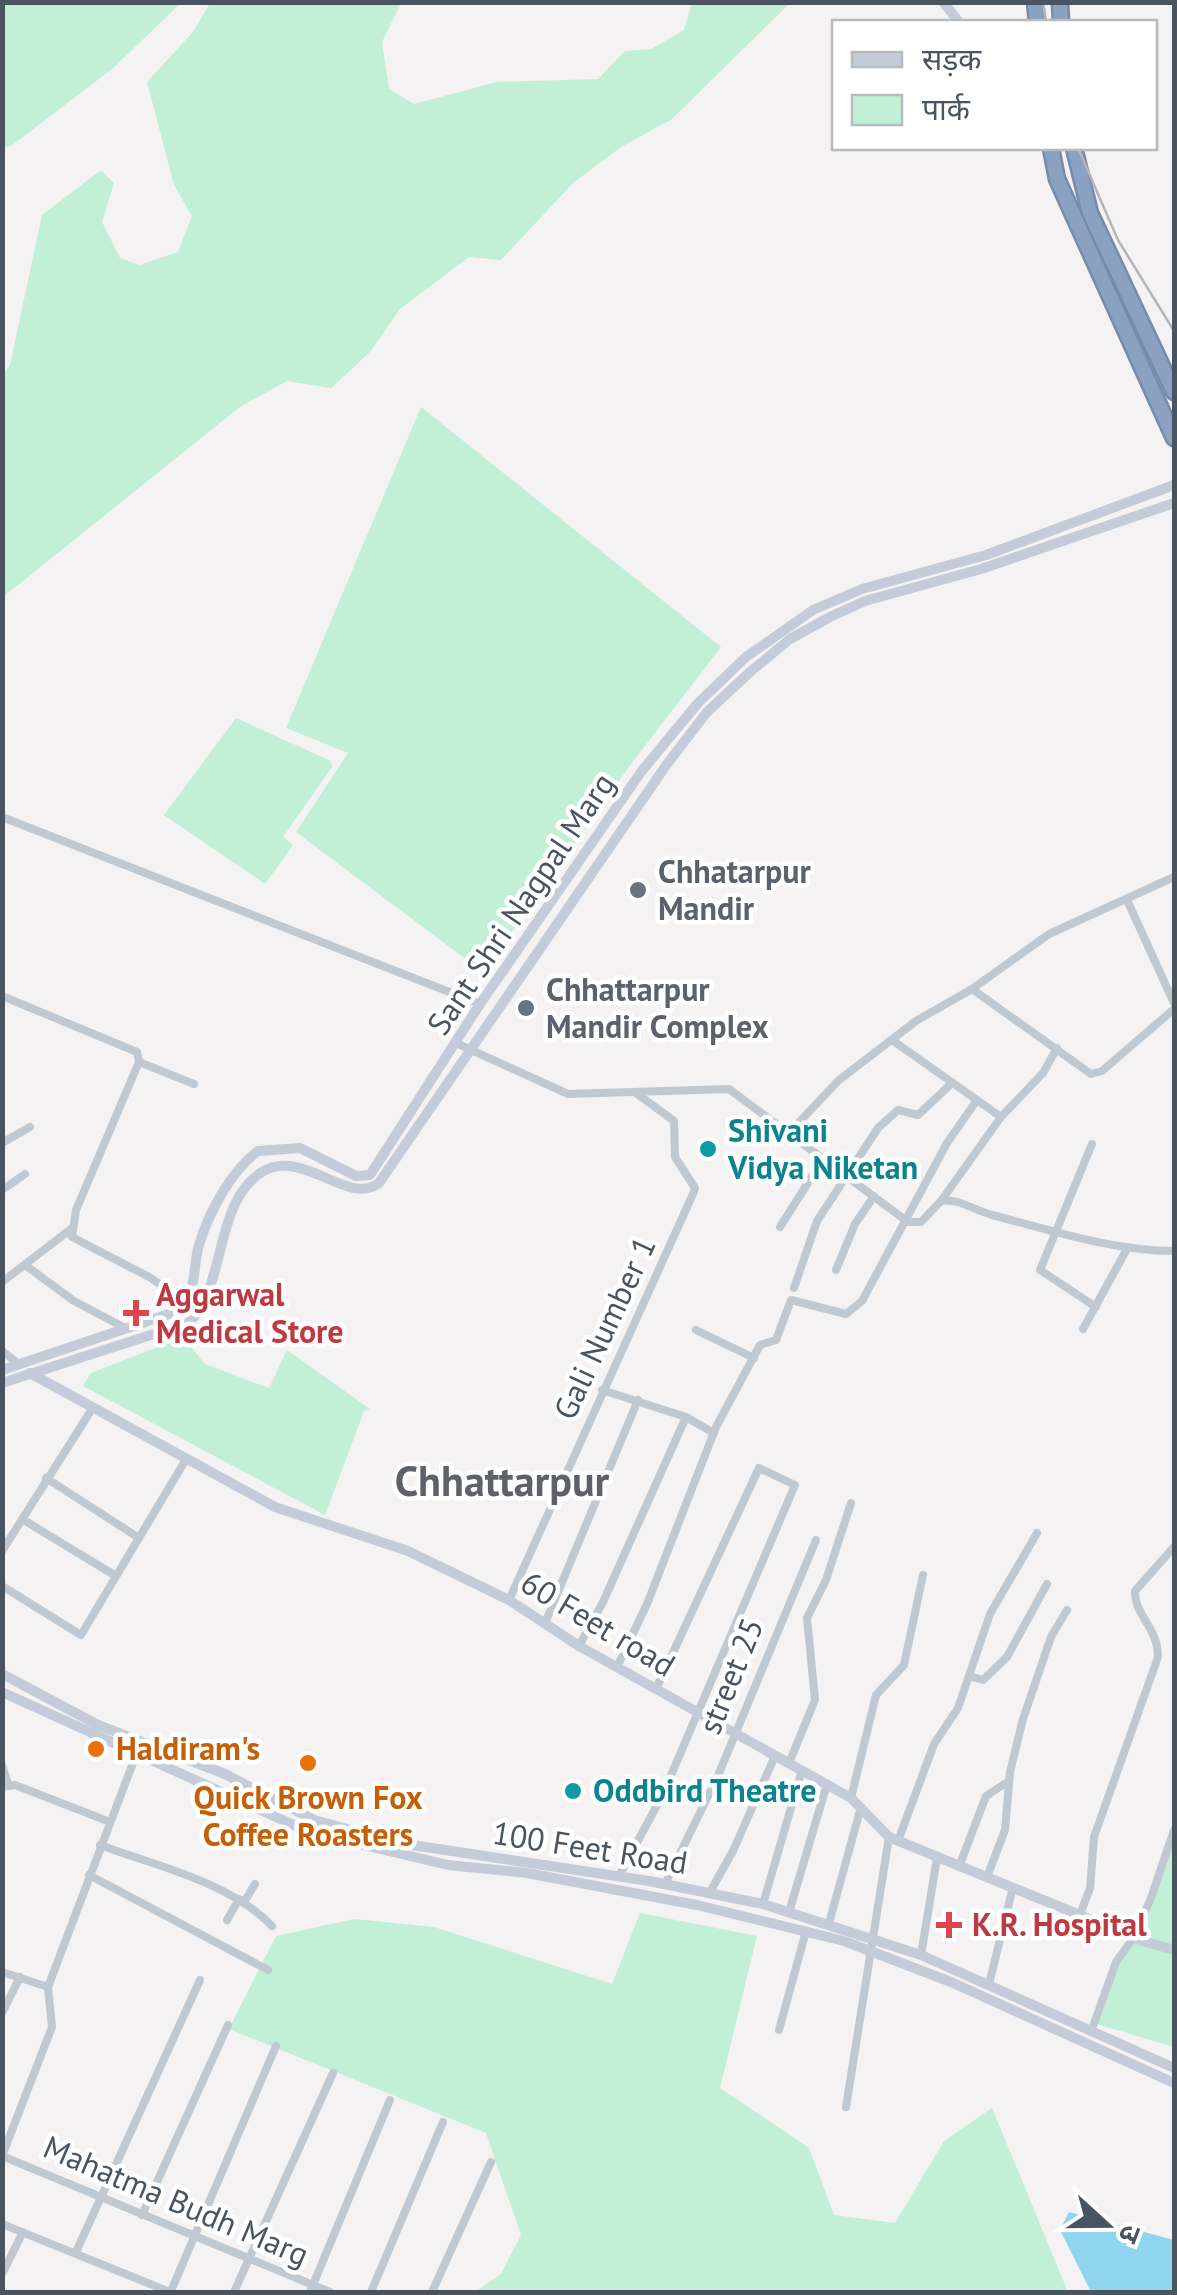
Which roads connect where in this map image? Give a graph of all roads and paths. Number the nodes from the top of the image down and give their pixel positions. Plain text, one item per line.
1 (1051, 150) edge
2 (1074, 150) edge
3 (1174, 392) edge
4 (1174, 438) edge
5 (1174, 485) edge
6 (1174, 503) edge
7 (614, 814) junction
8 (2, 817) edge
9 (625, 823) junction
10 (1174, 878) edge
11 (1127, 900) junction
12 (972, 990) junction
13 (4, 998) edge
14 (480, 1004) junction
15 (1174, 1006) edge
16 (892, 1040) junction
17 (456, 1043) junction
18 (1058, 1048) junction
19 (470, 1050) junction
20 (139, 1062) junction
21 (952, 1083) junction
22 (194, 1084) dead end
23 (636, 1093) junction
24 (977, 1100) junction
25 (1001, 1117) junction
26 (30, 1127) dead end
27 (788, 1134) junction
28 (2, 1143) edge
29 (1092, 1144) dead end
30 (823, 1158) junction
31 (26, 1174) dead end
32 (846, 1174) junction
33 (2, 1190) edge
34 (874, 1196) junction
35 (941, 1201) junction
36 (904, 1220) junction
37 (780, 1227) dead end
38 (71, 1229) junction
39 (1058, 1232) junction
40 (1128, 1246) junction
41 (1174, 1250) edge
42 (25, 1265) junction
43 (836, 1270) dead end
44 (2, 1282) edge
45 (794, 1288) dead end
46 (186, 1303) junction
47 (1096, 1306) junction
48 (1083, 1328) dead end
49 (126, 1329) junction
50 (696, 1330) dead end
51 (2, 1351) edge
52 (754, 1358) junction
53 (20, 1365) junction
54 (2, 1370) edge
55 (33, 1376) junction
56 (2, 1384) edge
57 (602, 1390) junction
58 (638, 1400) junction
59 (92, 1409) junction
60 (686, 1417) junction
61 (714, 1433) junction
62 (185, 1460) junction
63 (46, 1478) junction
64 (851, 1503) dead end
65 (22, 1519) junction
66 (1037, 1532) dead end
67 (138, 1538) junction
68 (816, 1540) dead end
69 (1174, 1547) edge
70 (2, 1551) edge
71 (923, 1575) dead end
72 (116, 1576) junction
73 (1047, 1584) dead end
74 (2, 1586) edge
75 (509, 1600) junction
76 (1067, 1610) dead end
77 (544, 1623) junction
78 (579, 1646) junction
79 (616, 1668) junction
80 (2, 1674) edge
81 (969, 1676) junction
82 (656, 1689) junction
83 (2, 1692) edge
84 (696, 1712) junction
85 (735, 1731) junction
86 (136, 1755) junction
87 (776, 1756) junction
88 (789, 1763) junction
89 (2, 1765) edge
90 (802, 1770) junction
91 (1009, 1781) junction
92 (827, 1784) junction
93 (5, 1785) edge
94 (851, 1798) junction
95 (861, 1806) junction
96 (110, 1822) junction
97 (1174, 1830) edge
98 (894, 1839) junction
99 (100, 1845) junction
100 (937, 1858) junction
101 (479, 1862) junction
102 (959, 1868) junction
103 (89, 1875) junction
104 (618, 1876) junction
105 (987, 1877) junction
106 (255, 1884) dead end
107 (665, 1884) junction
108 (1013, 1886) junction
109 (710, 1892) junction
110 (242, 1901) junction
111 (763, 1904) junction
112 (790, 1912) junction
113 (1081, 1912) junction
114 (227, 1920) dead end
115 (829, 1923) junction
116 (272, 1926) dead end
117 (806, 1931) junction
118 (1130, 1934) junction
119 (872, 1936) junction
120 (870, 1950) junction
121 (1174, 1950) edge
122 (921, 1955) junction
123 (268, 1970) dead end
124 (2, 1972) edge
125 (20, 1977) junction
126 (200, 1980) dead end
127 (988, 1984) junction
128 (48, 1987) junction
129 (2, 2013) edge
130 (228, 2024) dead end
131 (779, 2030) dead end
132 (1090, 2032) junction
133 (276, 2046) dead end
134 (1174, 2068) edge
135 (334, 2073) dead end
136 (1174, 2084) edge
137 (390, 2100) dead end
138 (846, 2107) dead end
139 (443, 2122) dead end
140 (2, 2156) edge
141 (491, 2162) dead end
142 (100, 2197) junction
143 (142, 2215) junction
144 (2, 2224) edge
145 (23, 2232) junction
146 (196, 2237) junction
147 (76, 2252) junction
148 (249, 2259) junction
149 (2, 2274) edge
150 (311, 2289) edge
151 (170, 2292) edge
152 (234, 2292) edge
153 (330, 2292) edge
154 (371, 2292) edge
155 (432, 2292) edge

1 - 4 highway
2 - 3 highway
5 - 7 street, Sant Shri Nagpal Marg
6 - 9 street, Sant Shri Nagpal Marg
7 - 9 street
7 - 14 street, Sant Shri Nagpal Marg
8 - 14 street
9 - 19 street, Sant Shri Nagpal Marg
10 - 11 street
11 - 12 street
11 - 15 street
12 - 16 street
12 - 18 street
13 - 20 street
14 - 17 street, Sant Shri Nagpal Marg
15 - 18 street
16 - 21 street
16 - 27 street
17 - 19 street
17 - 46 street, Sant Shri Nagpal Marg
18 - 25 street
19 - 23 street
19 - 55 street, Sant Shri Nagpal Marg
20 - 22 street
20 - 38 street
21 - 24 street
21 - 32 street
23 - 27 street
23 - 57 street, Gali Number 1
24 - 25 street
24 - 36 street
25 - 35 street
26 - 28 street
27 - 30 street
29 - 39 street
30 - 32 street
30 - 37 street
31 - 33 street
32 - 34 street
32 - 45 street
34 - 36 street
34 - 43 street
35 - 36 street
35 - 39 street
36 - 52 street
38 - 42 street
38 - 46 street
39 - 40 street
39 - 47 street
40 - 41 street
40 - 47 street
42 - 44 street
42 - 49 street
46 - 49 street
47 - 48 street
49 - 53 street
50 - 52 street
51 - 53 street
52 - 61 street
53 - 54 street
53 - 55 street, 60 Feet road
55 - 56 street, Sant Shri Nagpal Marg
55 - 59 street, 60 Feet road
57 - 58 street
57 - 75 street, Gali Number 1
58 - 60 street
58 - 77 street
59 - 62 street, 60 Feet road
59 - 63 street
60 - 61 street
60 - 78 street
61 - 79 street
62 - 67 street
62 - 75 street, 60 Feet road
63 - 65 street
63 - 67 street
64 - 88 street
65 - 70 street
65 - 72 street
66 - 81 street
67 - 72 street
68 - 85 street, street 25
69 - 113 street
71 - 94 street
72 - 74 street
73 - 81 street
75 - 77 street, 60 Feet road
76 - 91 street
77 - 78 street, 60 Feet road
78 - 79 street, 60 Feet road
79 - 82 street, 60 Feet road
80 - 101 street, 100 Feet Road
81 - 98 street
82 - 84 street, 60 Feet road
82 - 84 street
83 - 86 street, 100 Feet Road
84 - 85 street, 60 Feet road
84 - 104 street
85 - 87 street, 60 Feet road
85 - 107 street, street 25
86 - 96 street
86 - 101 street, 100 Feet Road
87 - 88 street, 60 Feet road
87 - 109 street
88 - 90 street, 60 Feet road
89 - 93 street
90 - 92 street, 60 Feet road
90 - 111 street
91 - 102 street
91 - 105 street
92 - 94 street, 60 Feet road
92 - 112 street
93 - 96 street
94 - 95 street, 60 Feet road
95 - 98 street, 60 Feet road
95 - 115 street
96 - 99 street
97 - 118 street
98 - 100 street, 60 Feet road
98 - 119 street
99 - 103 street
99 - 110 street
100 - 102 street, 60 Feet road
100 - 122 street
101 - 104 street, 100 Feet Road
101 - 117 street, 100 Feet Road
102 - 105 street, 60 Feet road
103 - 123 street
103 - 128 street
104 - 107 street, 100 Feet Road
105 - 108 street, 60 Feet road
106 - 110 street
107 - 109 street, 100 Feet Road
108 - 113 street, 60 Feet road
108 - 127 street
109 - 111 street, 100 Feet Road
110 - 114 street
110 - 116 street
111 - 112 street, 100 Feet Road
112 - 115 street, 100 Feet Road
113 - 118 street, 60 Feet road
115 - 119 street, 100 Feet Road
117 - 120 street, 100 Feet Road
117 - 131 street
118 - 121 street, 60 Feet road
118 - 132 street
119 - 120 street
119 - 122 street, 100 Feet Road
120 - 136 street, 100 Feet Road
120 - 138 street
122 - 127 street, 100 Feet Road
124 - 125 street
125 - 128 street
125 - 129 street
126 - 142 street
127 - 132 street, 100 Feet Road
128 - 140 street
130 - 143 street
132 - 134 street, 100 Feet Road
133 - 146 street
135 - 148 street
137 - 150 street
139 - 154 street
140 - 142 street, Mahatma Budh Marg
141 - 155 street
142 - 143 street, Mahatma Budh Marg
142 - 147 street
143 - 146 street, Mahatma Budh Marg
144 - 145 street
145 - 147 street
145 - 149 street
146 - 148 street, Mahatma Budh Marg
146 - 151 street
147 - 151 street
148 - 150 street, Mahatma Budh Marg
148 - 152 street
150 - 153 street, Mahatma Budh Marg

